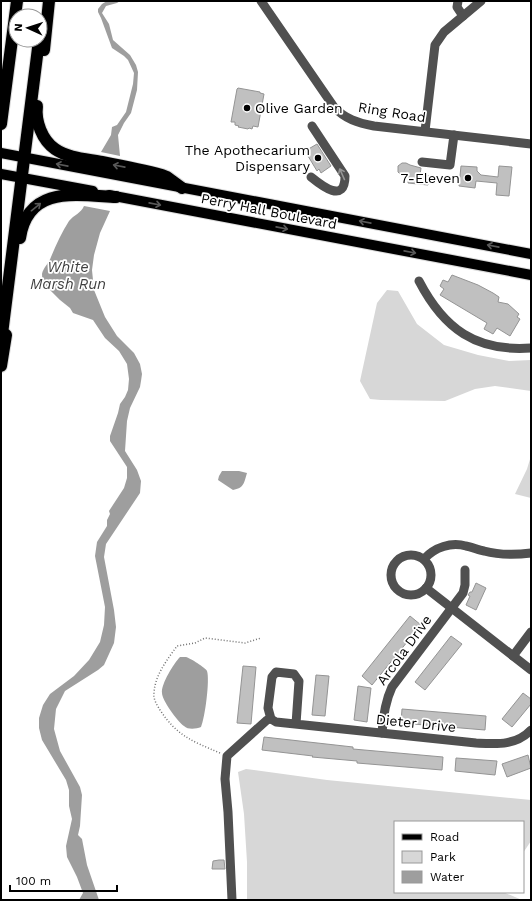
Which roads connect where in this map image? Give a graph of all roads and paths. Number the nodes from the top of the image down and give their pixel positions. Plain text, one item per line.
1 (49, 1) edge
2 (261, 1) edge
3 (458, 1) edge
4 (481, 1) edge
5 (463, 16) junction
6 (9, 48) edge
7 (11, 48) edge
8 (39, 48) edge
9 (1, 81) edge
10 (1, 124) edge
11 (312, 126) dead end
12 (425, 132) junction
13 (454, 135) junction
14 (531, 144) edge
15 (1, 153) edge
16 (24, 158) junction
17 (422, 162) dead end
18 (1, 174) edge
19 (311, 177) dead end
20 (21, 178) junction
21 (182, 188) junction
22 (116, 197) junction
23 (531, 254) edge
24 (531, 275) edge
25 (419, 281) dead end
26 (1, 342) edge
27 (531, 348) edge
28 (1, 366) edge
29 (531, 553) edge
30 (424, 559) junction
31 (465, 570) dead end
32 (426, 588) junction
33 (452, 608) junction
34 (531, 632) edge
35 (261, 638) dead end
36 (513, 656) junction
37 (531, 670) edge
38 (272, 719) junction
39 (296, 724) junction
40 (531, 730) edge
41 (382, 733) junction
42 (227, 756) junction
43 (232, 900) edge

21 -> 1 highway
2 - 12 street, Ring Road
3 - 5 street
4 - 5 street
5 - 12 street
6 - 9 highway
7 - 10 highway
8 - 16 highway
19 -> 11 street
12 - 13 street, Ring Road
13 - 14 street, Ring Road
13 - 17 street
15 - 16 main road, Perry Hall Boulevard
16 - 20 highway
21 -> 16 main road, Perry Hall Boulevard
18 - 20 main road, Perry Hall Boulevard
20 - 22 main road, Perry Hall Boulevard
20 - 26 highway
23 -> 21 main road, Perry Hall Boulevard
22 -> 24 main road, Perry Hall Boulevard
28 -> 22 highway
25 - 27 street
29 - 30 street
30 - 32 street
30 - 32 street
31 - 33 street, Arcola Drive
32 - 33 street
33 - 36 street
33 - 41 street, Arcola Drive
34 - 36 street
35 - 42 path
36 - 37 street
38 - 39 street, Dieter Drive
38 - 39 street
38 - 42 street
39 - 41 street, Dieter Drive
40 - 41 street, Dieter Drive
42 - 43 street

